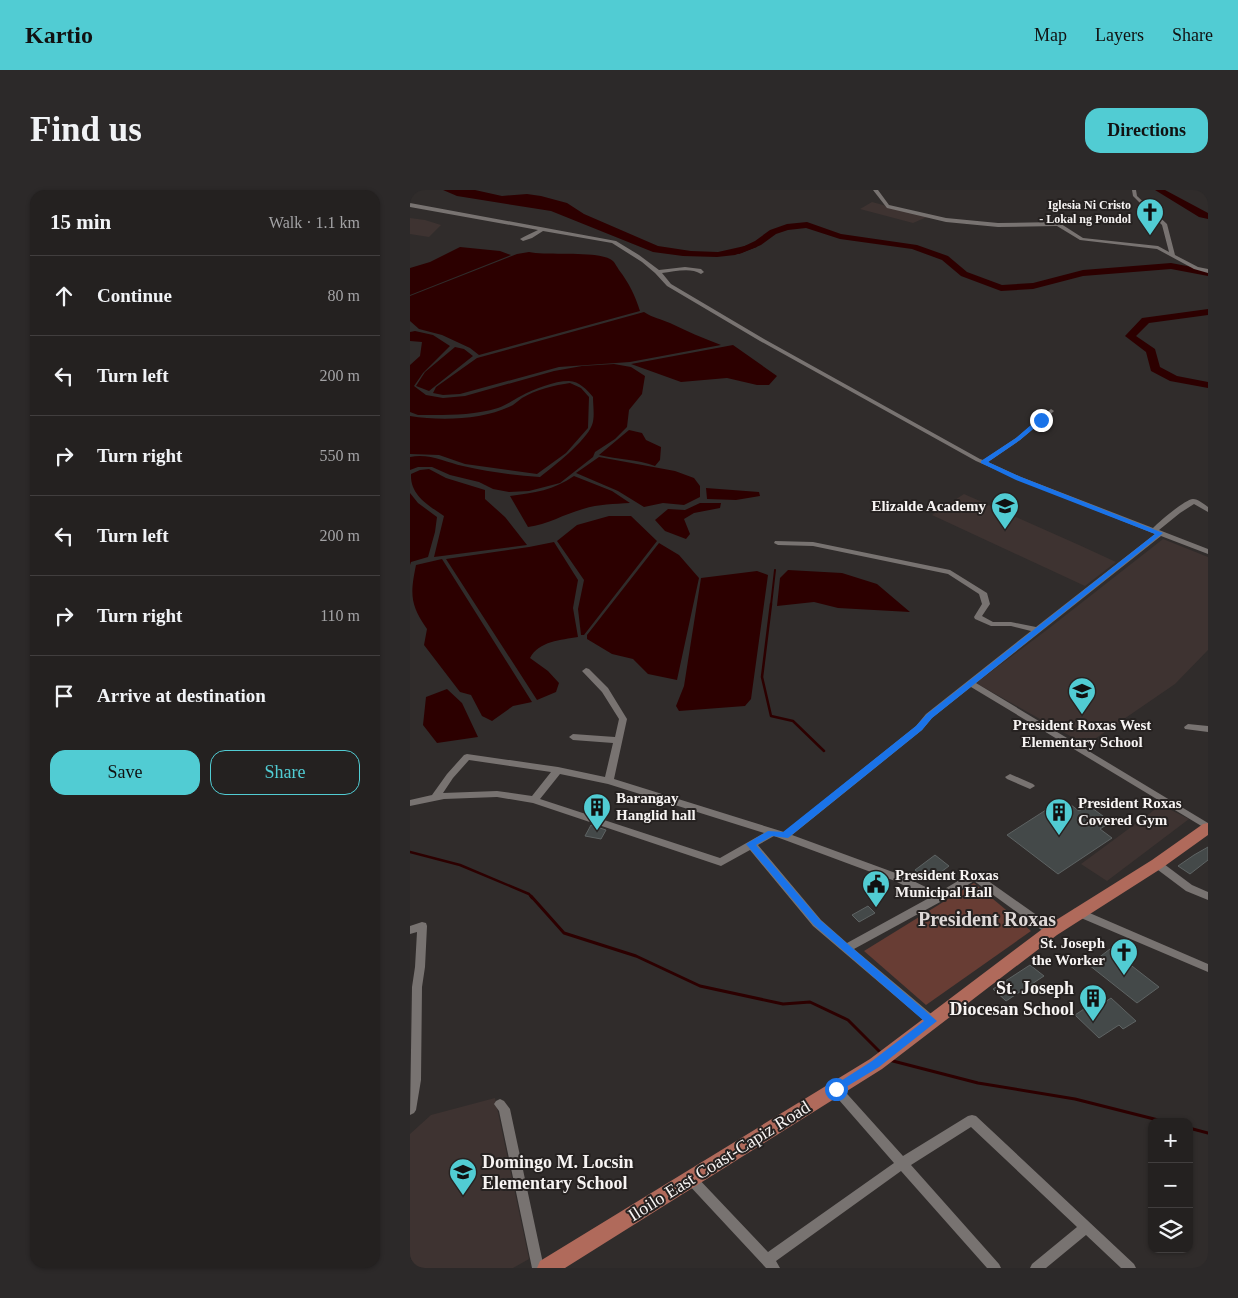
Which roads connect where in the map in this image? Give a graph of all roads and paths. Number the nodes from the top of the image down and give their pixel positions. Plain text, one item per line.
1 (875, 190) edge
2 (1134, 190) edge
3 (410, 205) edge
4 (541, 230) junction
5 (523, 239) dead end
6 (1173, 256) junction
7 (1208, 271) edge
8 (658, 272) junction
9 (701, 272) dead end
10 (1051, 411) dead end
11 (984, 462) junction
12 (1208, 510) edge
13 (1157, 532) junction
14 (778, 543) dead end
15 (1208, 552) edge
16 (1038, 630) junction
17 (586, 671) dead end
18 (971, 684) junction
19 (1188, 727) dead end
20 (1208, 729) edge
21 (573, 737) dead end
22 (618, 740) junction
23 (558, 770) junction
24 (1010, 777) dead end
25 (609, 781) junction
26 (1030, 786) dead end
27 (434, 799) junction
28 (534, 800) junction
29 (410, 803) edge
30 (1207, 829) edge
31 (772, 833) junction
32 (785, 836) junction
33 (751, 844) junction
34 (1157, 864) junction
35 (1208, 896) edge
36 (938, 898) junction
37 (1078, 912) junction
38 (410, 930) edge
39 (1051, 931) junction
40 (846, 948) junction
41 (1208, 968) edge
42 (932, 1021) junction
43 (836, 1089) junction
44 (500, 1104) dead end
45 (410, 1110) edge
46 (904, 1163) junction
47 (692, 1179) junction
48 (1086, 1226) junction
49 (770, 1264) edge
50 (538, 1268) edge
51 (547, 1268) edge
52 (995, 1268) edge
53 (1036, 1268) edge
54 (1130, 1268) edge

1 - 6 street
2 - 6 street
3 - 4 street
4 - 5 street
4 - 8 street
6 - 7 street
8 - 9 street
8 - 11 street
10 - 11 street
11 - 13 street
12 - 13 street
13 - 15 street
13 - 16 street
14 - 16 street
16 - 18 street
17 - 22 street
18 - 30 street
18 - 32 street
19 - 20 street
21 - 22 street
22 - 25 street
23 - 25 street
23 - 27 street
23 - 28 street
24 - 26 street
25 - 31 street
27 - 28 street
27 - 29 street
28 - 33 street
30 - 34 main road, Iloilo East Coast-Capiz Road
31 - 32 street
31 - 33 street
32 - 36 street
33 - 40 street
34 - 35 street
34 - 37 main road, Iloilo East Coast-Capiz Road
36 - 39 street
36 - 40 street
37 - 39 main road, Iloilo East Coast-Capiz Road
37 - 41 street
38 - 45 street
39 - 42 main road, Iloilo East Coast-Capiz Road
40 - 42 street
42 - 43 main road, Iloilo East Coast-Capiz Road
43 - 46 street
43 - 47 main road, Iloilo East Coast-Capiz Road
44 - 50 street
46 - 48 street
46 - 49 street
46 - 52 street
47 - 49 street
47 - 51 main road, Iloilo East Coast-Capiz Road
48 - 53 street
48 - 54 street

